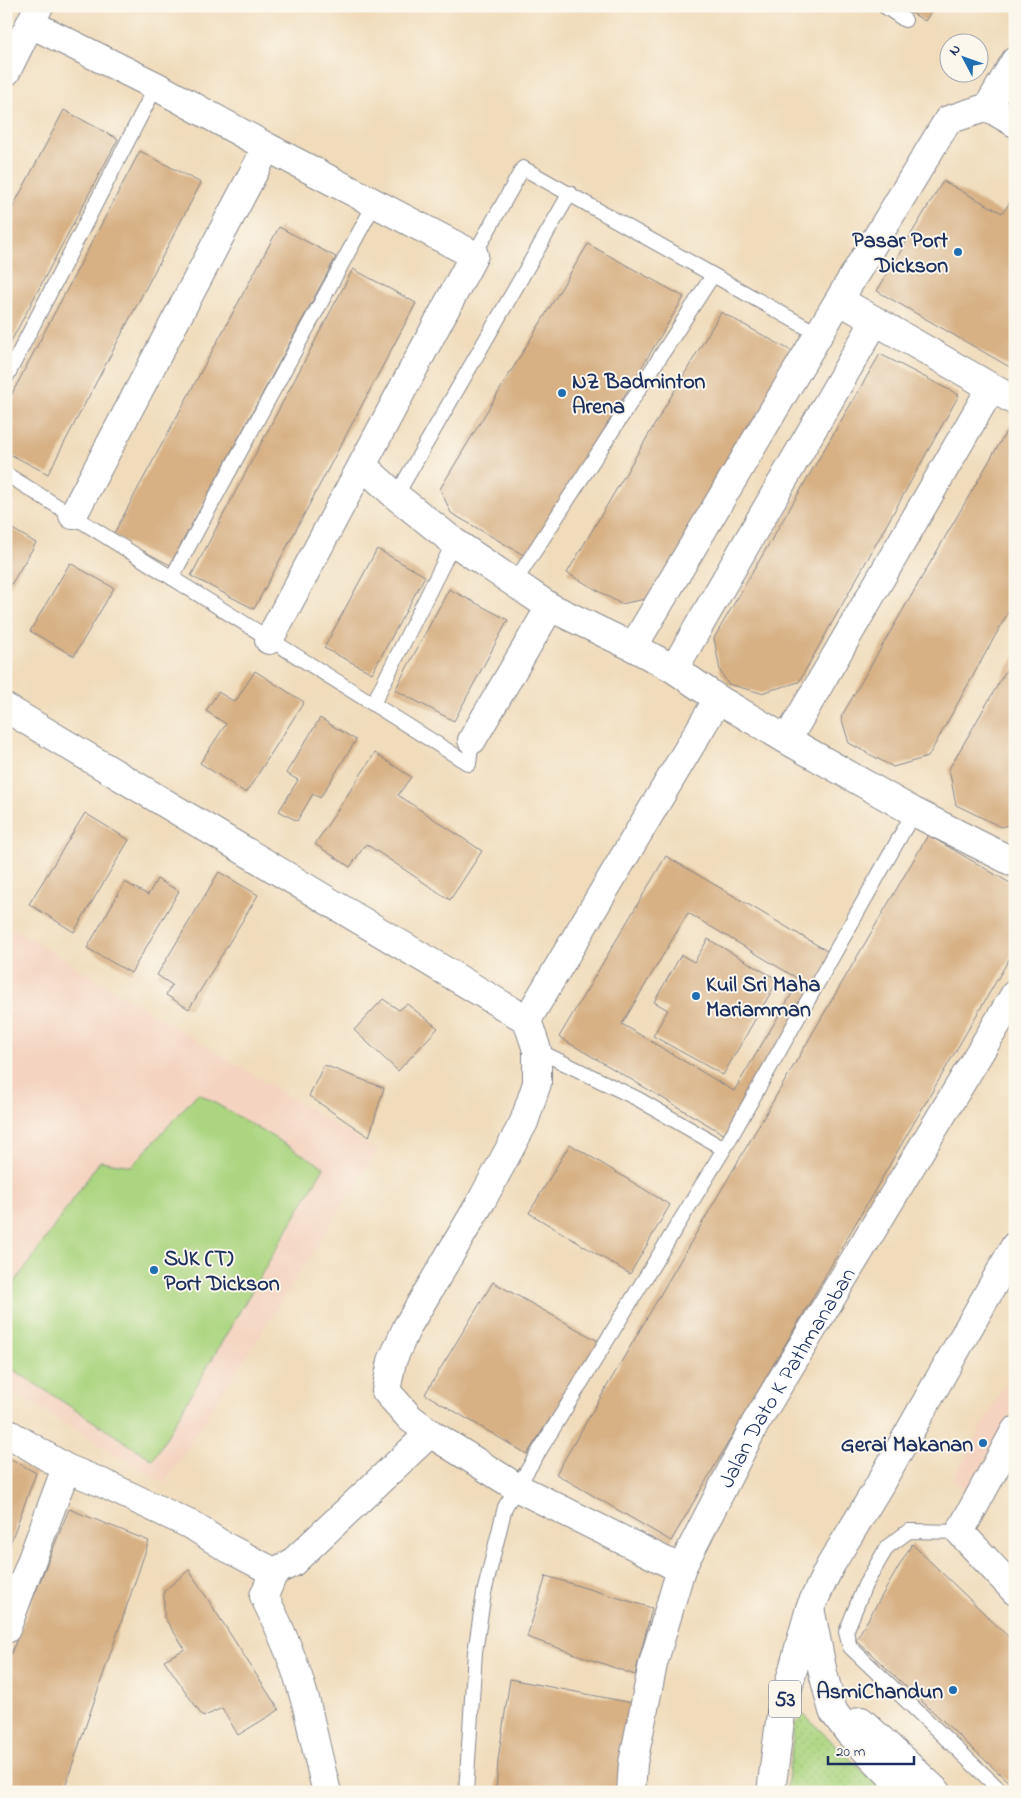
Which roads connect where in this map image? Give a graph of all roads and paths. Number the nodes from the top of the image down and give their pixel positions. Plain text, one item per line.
1 (884, 6) edge
2 (35, 15) edge
3 (905, 20) dead end
4 (1015, 61) edge
5 (6, 72) edge
6 (156, 86) junction
7 (988, 108) junction
8 (1015, 123) edge
9 (267, 148) junction
10 (570, 193) junction
11 (375, 203) junction
12 (474, 255) junction
13 (713, 275) junction
14 (839, 300) junction
15 (874, 321) junction
16 (820, 334) junction
17 (6, 378) edge
18 (992, 388) junction
19 (1015, 401) edge
20 (363, 466) junction
21 (6, 474) edge
22 (396, 496) junction
23 (73, 515) junction
24 (454, 542) junction
25 (172, 577) junction
26 (514, 583) junction
27 (550, 607) junction
28 (269, 640) junction
29 (634, 647) junction
30 (674, 669) junction
31 (718, 699) junction
32 (373, 704) junction
33 (6, 708) edge
34 (472, 740) joint
35 (787, 740) junction
36 (914, 812) junction
37 (1015, 863) edge
38 (1015, 994) edge
39 (527, 1020) junction
40 (537, 1050) junction
41 (724, 1149) junction
42 (1015, 1246) edge
43 (1015, 1431) edge
44 (6, 1432) edge
45 (430, 1433) junction
46 (66, 1468) junction
47 (518, 1488) junction
48 (960, 1532) junction
49 (681, 1569) junction
50 (274, 1572) junction
51 (1013, 1583) edge
52 (810, 1608) junction
53 (6, 1629) edge
54 (823, 1673) junction
55 (327, 1792) edge
56 (466, 1792) edge
57 (632, 1792) edge
58 (771, 1792) edge
59 (908, 1792) edge
60 (936, 1792) edge
61 (1002, 1792) edge

1 - 3 lane
2 - 5 street
2 - 6 street
4 - 7 street
6 - 9 street
6 - 17 lane
7 - 8 street
7 - 14 street
9 - 11 street
9 - 23 street
10 - 12 lane
10 - 13 lane
10 - 22 lane
11 - 12 street
11 - 25 lane
12 - 20 street
13 - 16 lane
13 - 26 lane
14 - 15 street
14 - 16 street
15 - 18 street
15 - 30 street
16 - 29 street
18 - 19 street
18 - 35 street
20 - 22 street
20 - 28 street
21 - 23 lane
22 - 24 street
23 - 25 lane
24 - 26 street
24 - 32 lane
25 - 28 lane
26 - 27 street
27 - 29 street
27 - 34 street
28 - 32 lane
29 - 30 street
30 - 31 street
31 - 35 street
31 - 39 street
32 - 34 lane
33 - 39 street
35 - 36 street
36 - 37 street
36 - 41 lane
38 - 49 street, Jalan Dato K Pathmanaban
39 - 40 street
40 - 41 lane
40 - 45 street
41 - 47 lane
42 - 52 street, 53
43 - 48 street
44 - 46 street
45 - 47 street
45 - 50 street
46 - 50 street
46 - 53 street
47 - 49 street
47 - 56 lane
48 - 51 street
48 - 61 lane
49 - 57 street, Jalan Dato K Pathmanaban
50 - 55 street
52 - 54 street, 53
52 - 58 street, 53
54 - 59 street, 53
54 - 60 street

